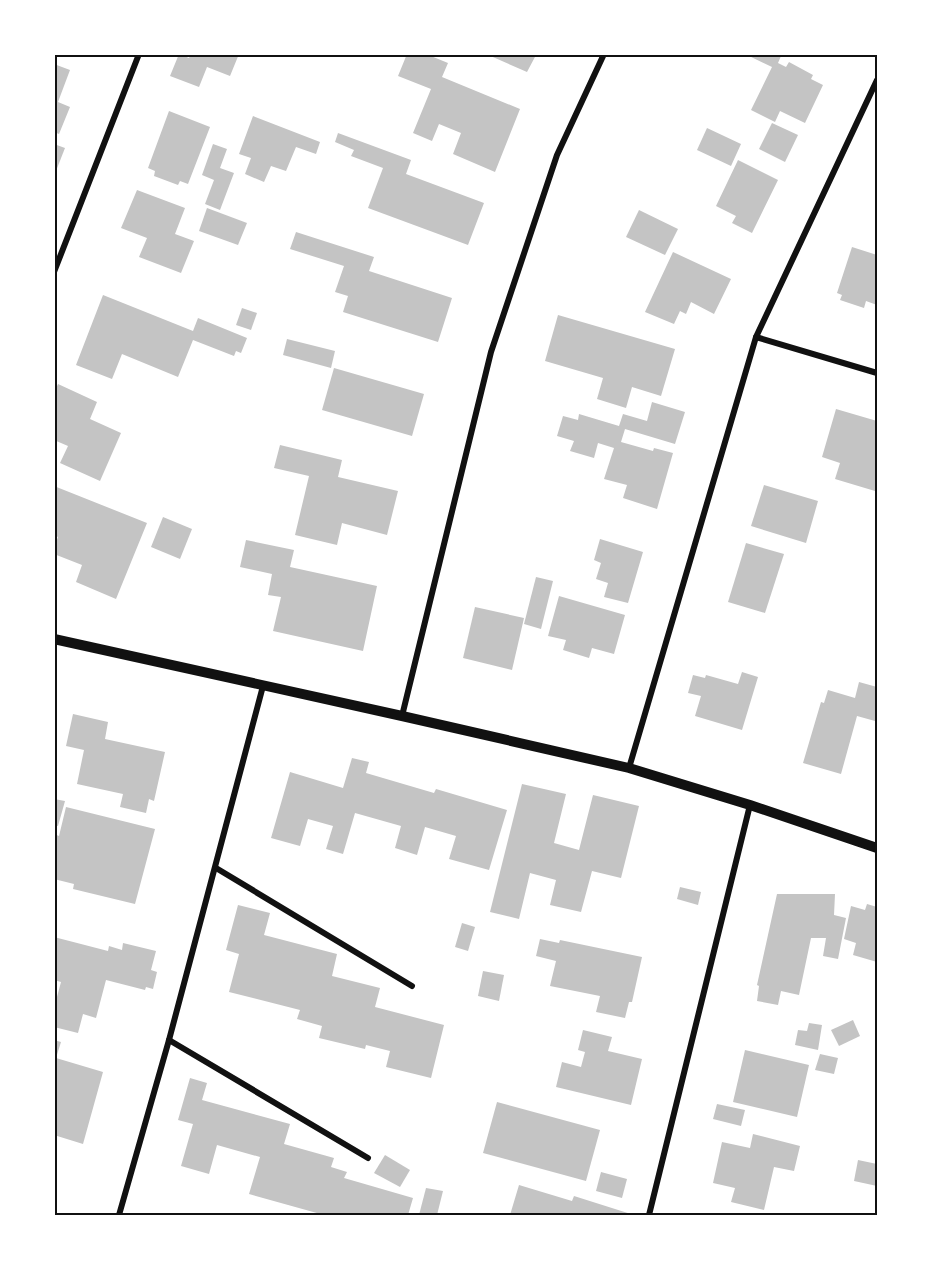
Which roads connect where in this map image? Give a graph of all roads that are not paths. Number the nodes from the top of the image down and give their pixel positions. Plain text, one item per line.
1 (139, 54) edge
2 (604, 54) edge
3 (877, 80) edge
4 (54, 272) edge
5 (756, 337) junction
6 (877, 373) edge
7 (54, 639) edge
8 (264, 686) junction
9 (402, 716) junction
10 (628, 768) junction
11 (750, 805) junction
12 (877, 848) edge
13 (216, 868) junction
14 (412, 986) dead end
15 (170, 1040) junction
16 (368, 1158) dead end
17 (120, 1213) edge
18 (128, 1215) edge
19 (649, 1215) edge

1 - 4 street
2 - 9 street
3 - 5 street
5 - 6 street
5 - 10 street
7 - 8 street
8 - 9 street
8 - 13 street
9 - 10 street
10 - 11 street
11 - 12 street
11 - 19 street
13 - 14 street
13 - 15 street
15 - 16 street
15 - 17 street
17 - 18 street

